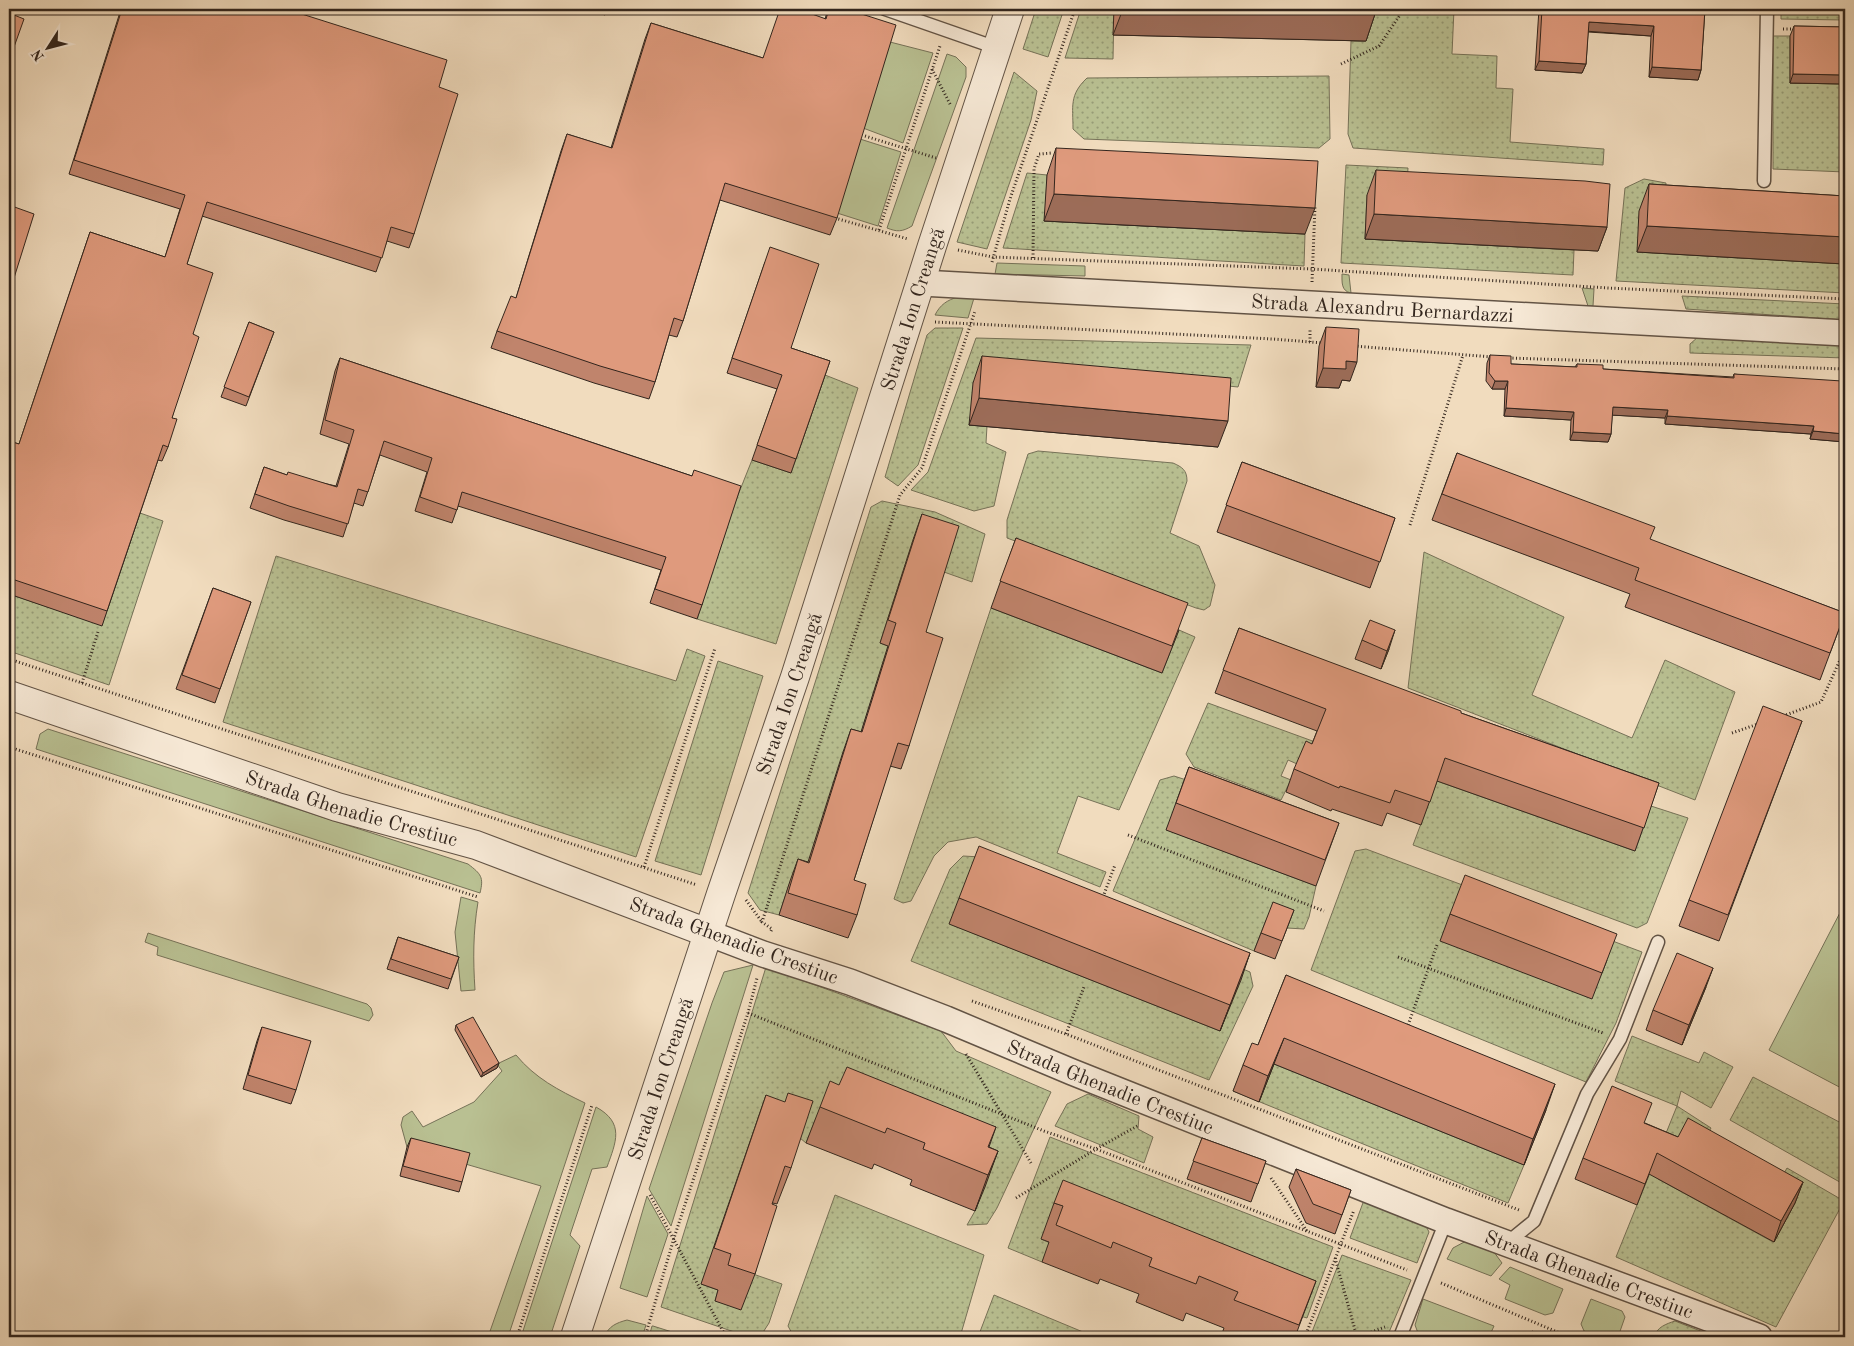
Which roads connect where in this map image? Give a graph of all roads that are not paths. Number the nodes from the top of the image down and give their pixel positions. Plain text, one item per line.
1 (885, 9) edge
2 (1010, 9) edge
3 (1767, 9) edge
4 (997, 48) junction
5 (1764, 181) dead end
6 (921, 283) junction
7 (1845, 333) edge
8 (9, 695) edge
9 (708, 933) junction
10 (1658, 942) dead end
11 (1446, 1221) junction
12 (1507, 1243) junction
13 (575, 1337) edge
14 (1400, 1337) edge
15 (1759, 1337) edge

1 - 4 lane
2 - 4 street, Strada Ion Creangă
3 - 5 lane
4 - 6 street, Strada Ion Creangă
6 - 7 street, Strada Alexandru Bernardazzi
6 - 9 street, Strada Ion Creangă
8 - 9 street, Strada Ghenadie Crestiuc
9 - 11 street, Strada Ghenadie Crestiuc
9 - 13 street, Strada Ion Creangă
10 - 12 lane
11 - 12 street, Strada Ghenadie Crestiuc
11 - 14 lane
12 - 15 street, Strada Ghenadie Crestiuc

